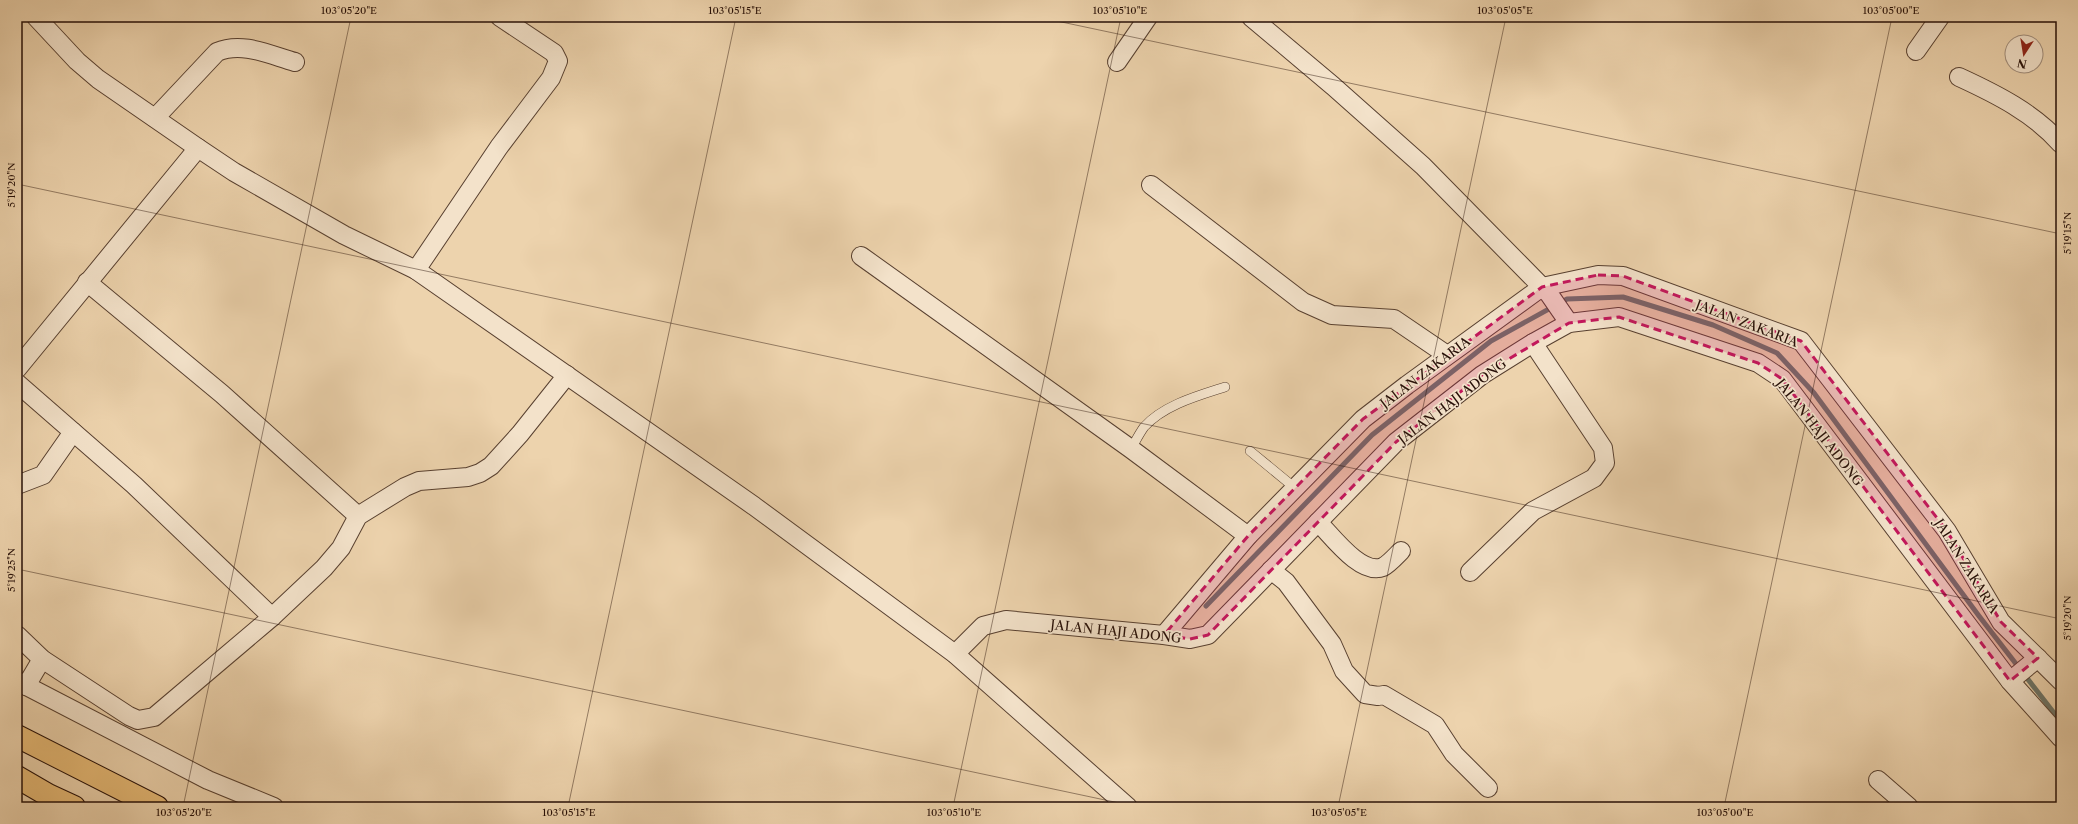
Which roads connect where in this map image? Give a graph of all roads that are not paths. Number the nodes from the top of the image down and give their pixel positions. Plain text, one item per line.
1 (36, 17) edge
2 (500, 17) edge
3 (1148, 17) edge
4 (1250, 17) edge
5 (1940, 17) edge
6 (1916, 51) dead end
7 (295, 62) dead end
8 (1116, 62) dead end
9 (1959, 77) dead end
10 (155, 118) junction
11 (2061, 144) edge
12 (198, 148) junction
13 (1151, 185) dead end
14 (861, 256) dead end
15 (416, 270) junction
16 (87, 282) junction
17 (1546, 290) junction
18 (1566, 319) junction
19 (1533, 343) junction
20 (1447, 355) junction
21 (17, 369) edge
22 (567, 375) junction
23 (17, 383) edge
24 (1225, 387) dead end
25 (73, 432) junction
26 (1131, 449) junction
27 (1250, 451) dead end
28 (17, 485) edge
29 (1295, 488) junction
30 (358, 516) junction
31 (1318, 522) junction
32 (1248, 536) junction
33 (1401, 551) dead end
34 (1271, 570) junction
35 (1470, 572) dead end
36 (272, 617) junction
37 (17, 635) edge
38 (1164, 635) junction
39 (955, 654) junction
40 (42, 659) junction
41 (2034, 661) junction
42 (2012, 679) junction
43 (2061, 681) edge
44 (22, 684) edge
45 (138, 720) junction
46 (17, 736) edge
47 (2061, 738) edge
48 (130, 740) junction
49 (17, 777) edge
50 (1878, 780) dead end
51 (1488, 788) dead end
52 (74, 807) edge
53 (157, 807) edge
54 (274, 807) edge
55 (1128, 807) edge
56 (1909, 807) edge

1 - 10 street
2 - 15 street
3 - 8 street
4 - 17 street
5 - 6 street
7 - 10 street
9 - 11 street
10 - 12 street
12 - 15 street
12 - 16 street
13 - 20 street
14 - 26 street
15 - 22 street
16 - 21 street
16 - 30 street
17 - 18 street
17 - 20 street, JALAN ZAKARIA
17 - 41 street, JALAN ZAKARIA
18 - 19 street, JALAN HAJI ADONG
18 - 42 street, JALAN HAJI ADONG
19 - 31 street, JALAN HAJI ADONG
19 - 35 street
20 - 29 street, JALAN ZAKARIA
22 - 30 street
22 - 39 street
23 - 25 street
24 - 26 lane
25 - 28 street
25 - 36 street
26 - 32 street
27 - 29 lane
29 - 32 street, JALAN ZAKARIA
30 - 36 street
31 - 33 street
31 - 34 street, JALAN HAJI ADONG
32 - 38 street, JALAN ZAKARIA
34 - 38 street, JALAN HAJI ADONG
34 - 51 street
36 - 45 street
37 - 40 street
38 - 39 street, JALAN HAJI ADONG
39 - 55 street
40 - 44 street
40 - 45 street
41 - 42 street
41 - 43 street, JALAN ZAKARIA
42 - 47 street, JALAN HAJI ADONG
44 - 48 street
45 - 48 street
46 - 53 main road
48 - 54 street
49 - 52 main road
50 - 56 street

